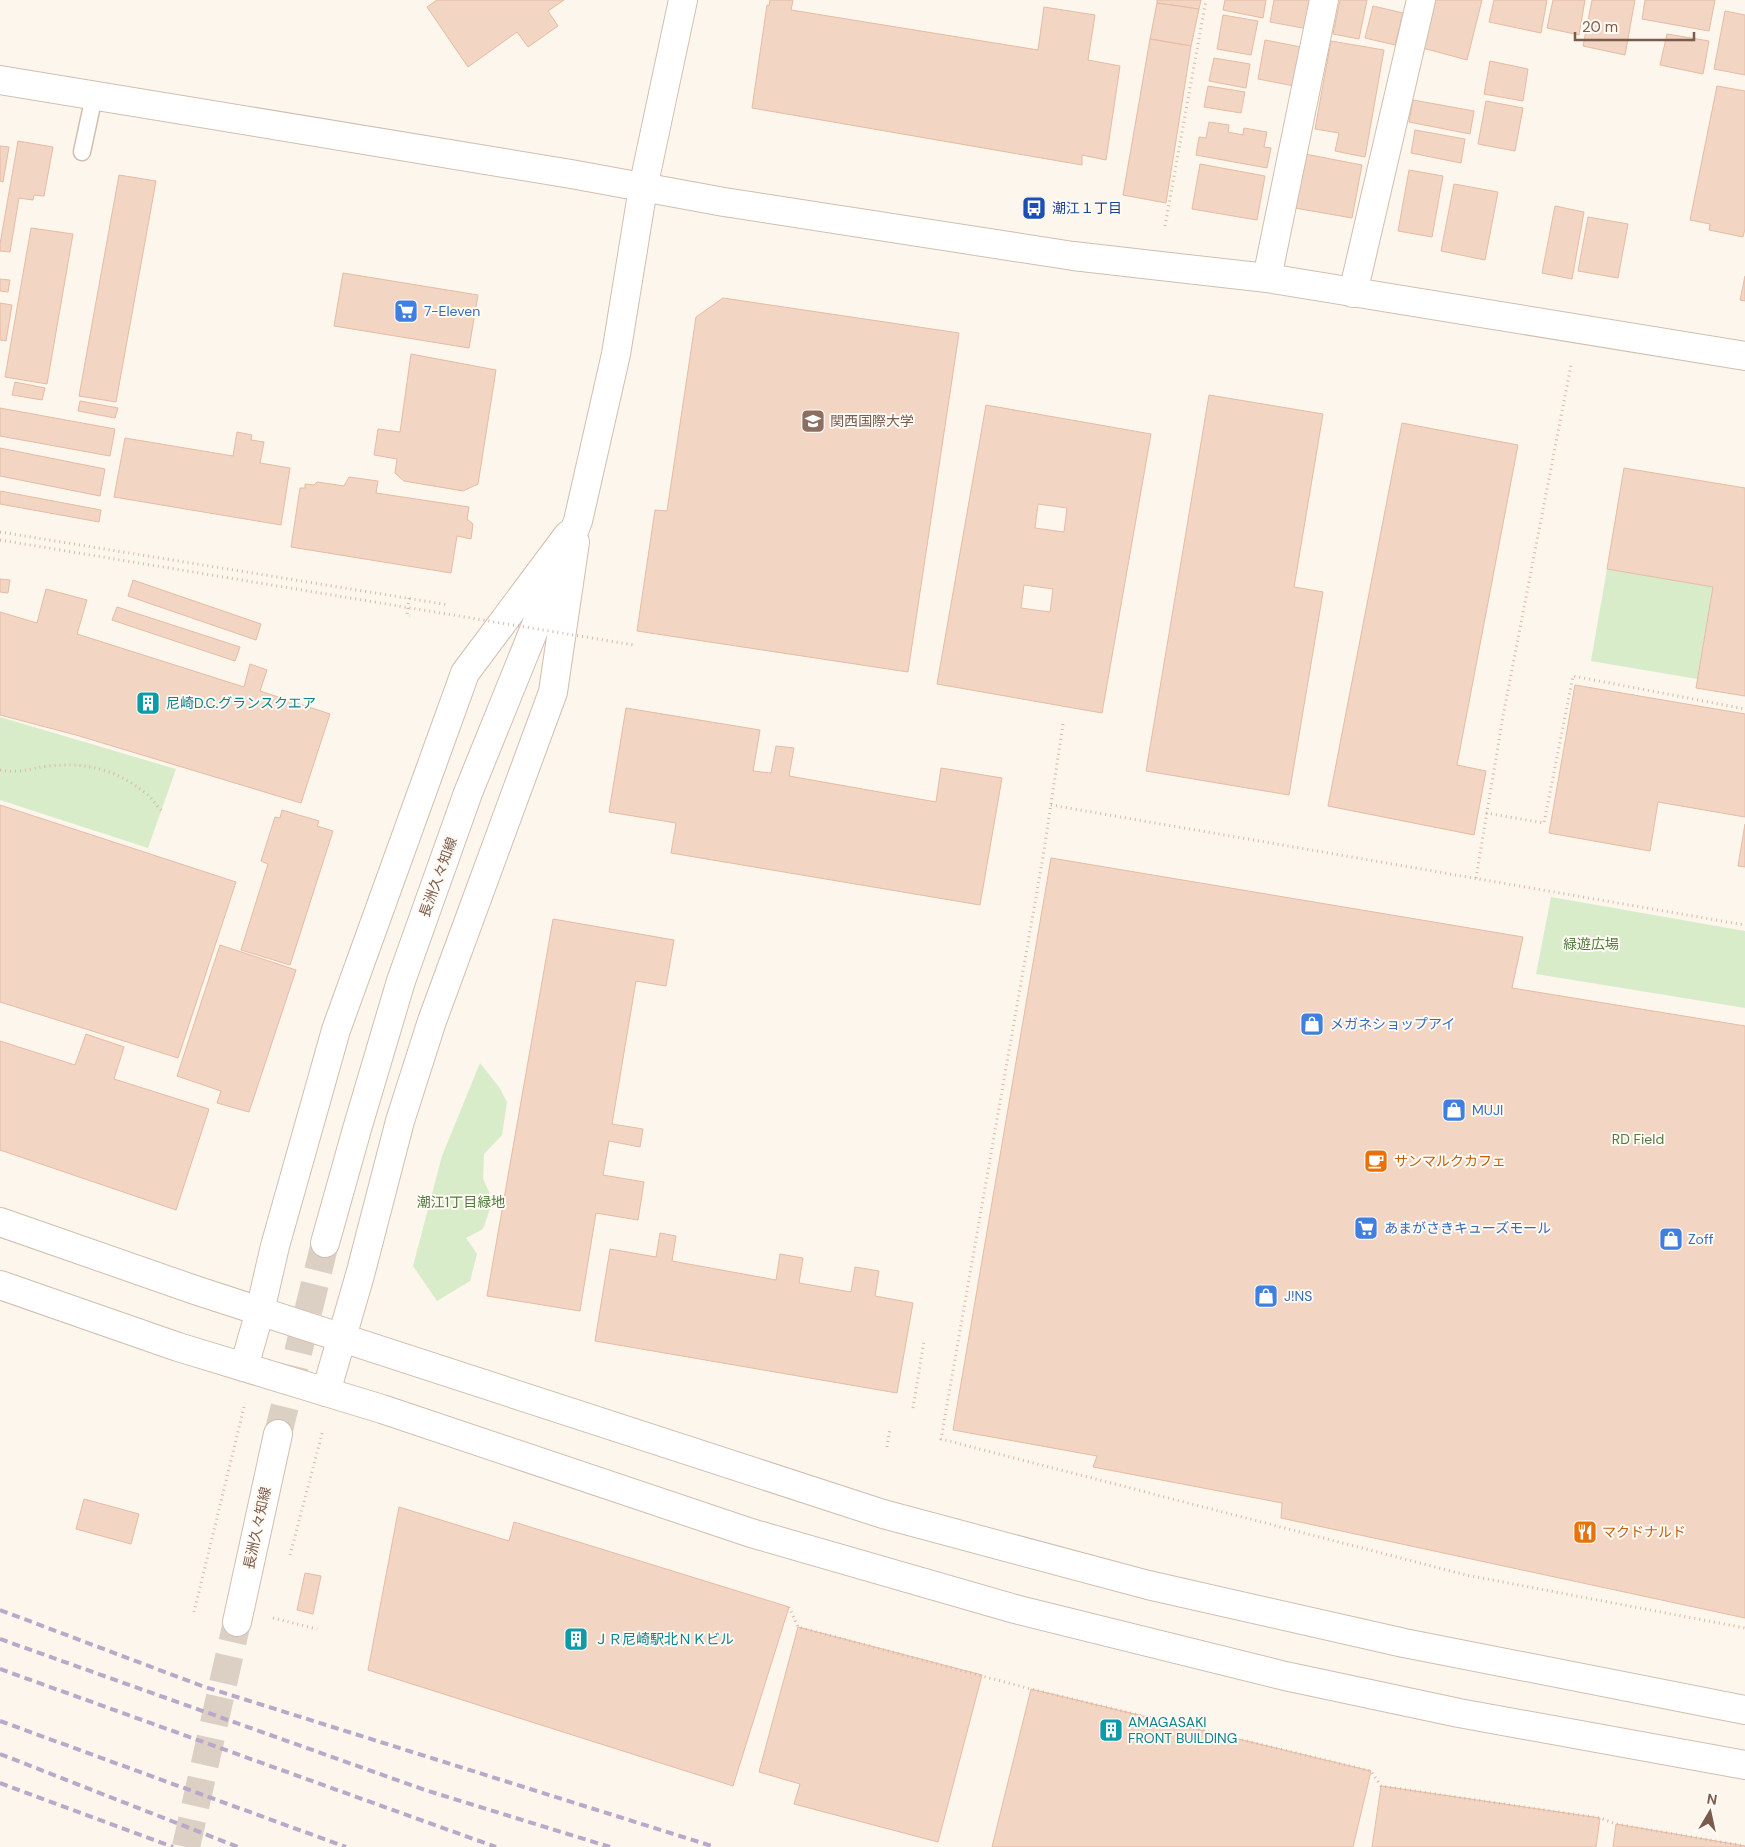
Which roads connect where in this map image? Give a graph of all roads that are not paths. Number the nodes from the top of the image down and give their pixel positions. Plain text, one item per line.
1 (683, 0) edge
2 (1324, 0) edge
3 (1421, 0) edge
4 (0, 80) edge
5 (94, 96) junction
6 (82, 152) dead end
7 (643, 188) junction
8 (1267, 278) junction
9 (1353, 293) junction
10 (1745, 356) edge
11 (578, 521) junction
12 (0, 1222) edge
13 (325, 1243) tunnel mouth
14 (0, 1285) edge
15 (260, 1311) junction
16 (341, 1338) junction
17 (244, 1367) junction
18 (326, 1392) junction
19 (278, 1434) tunnel mouth
20 (237, 1622) tunnel mouth
21 (1745, 1710) edge
22 (1745, 1765) edge

1 - 7 street
2 - 8 street
3 - 9 street
4 - 5 street
5 - 6 lane
5 - 7 street
7 - 8 street
7 - 11 street
8 - 9 street
9 - 10 street
11 - 13 street, 長洲久々知線
11 - 15 street
11 - 16 street
12 - 15 street
14 - 17 street
15 - 16 street
15 - 17 street
16 - 18 street
16 - 21 street
17 - 18 street
18 - 22 street
19 - 20 street, 長洲久々知線

